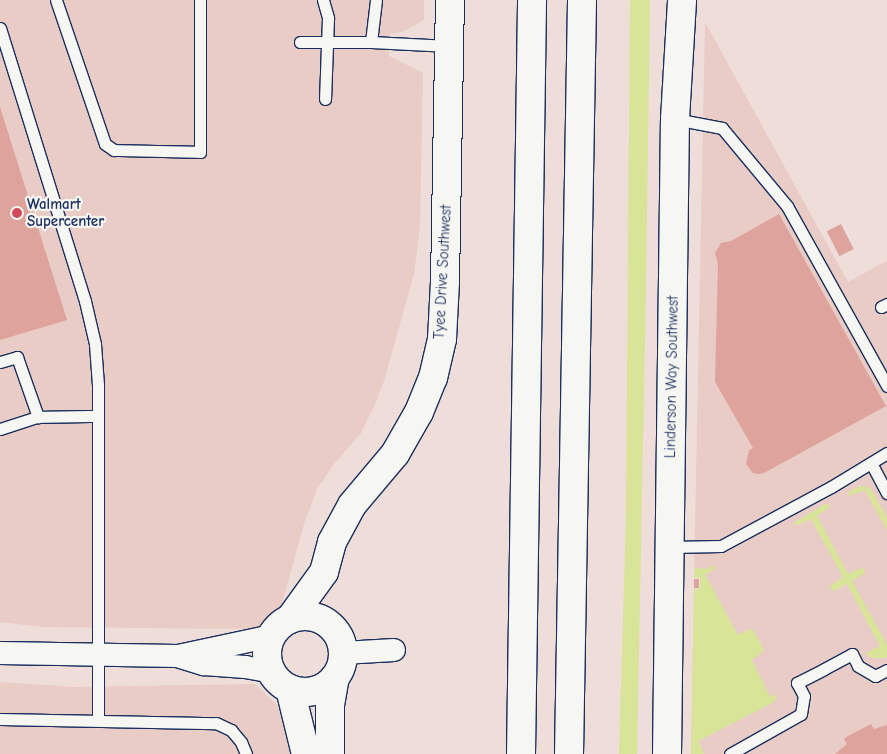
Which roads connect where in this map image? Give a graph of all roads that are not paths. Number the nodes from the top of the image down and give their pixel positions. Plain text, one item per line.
1 (56, 0) edge
2 (200, 0) edge
3 (322, 0) edge
4 (376, 0) edge
5 (450, 0) edge
6 (532, 0) edge
7 (582, 0) edge
8 (682, 0) edge
9 (0, 28) edge
10 (300, 42) dead end
11 (328, 42) junction
12 (370, 42) junction
13 (449, 46) junction
14 (325, 99) dead end
15 (675, 119) junction
16 (0, 362) edge
17 (887, 386) edge
18 (98, 416) junction
19 (38, 417) junction
20 (0, 429) edge
21 (887, 453) edge
22 (870, 463) junction
23 (887, 493) edge
24 (670, 547) junction
25 (324, 572) junction
26 (281, 627) junction
27 (394, 650) dead end
28 (0, 653) edge
29 (338, 654) junction
30 (98, 656) junction
31 (177, 656) junction
32 (887, 670) edge
33 (281, 680) junction
34 (0, 719) edge
35 (98, 720) junction
36 (246, 754) edge
37 (306, 754) edge
38 (330, 754) edge
39 (521, 754) edge
40 (569, 754) edge
41 (667, 754) edge
42 (730, 754) edge

1 - 2 lane
3 - 11 lane
4 - 12 lane
5 - 13 main road, Tyee Drive Southwest
6 - 39 main road
7 - 40 main road
8 - 15 main road, Linderson Way Southwest
9 - 18 lane
10 - 11 lane
11 - 12 lane
11 - 14 lane
12 - 13 lane
13 - 25 main road, Tyee Drive Southwest
15 - 17 lane
15 - 24 main road, Linderson Way Southwest
16 - 19 lane
18 - 19 lane
18 - 30 lane
19 - 20 lane
21 - 22 lane
22 - 23 lane
22 - 24 lane
24 - 41 main road, Linderson Way Southwest
25 - 26 main road, Tyee Drive Southwest
25 - 29 main road, Tyee Drive Southwest
26 - 29 main road
26 - 31 street
26 - 33 main road, Tyee Drive Southwest
27 - 29 street
28 - 30 street
29 - 33 main road
29 - 38 main road, Tyee Drive Southwest
30 - 31 street
30 - 35 lane
31 - 33 street
32 - 42 lane
33 - 37 main road, Tyee Drive Southwest
34 - 35 lane
35 - 36 lane

